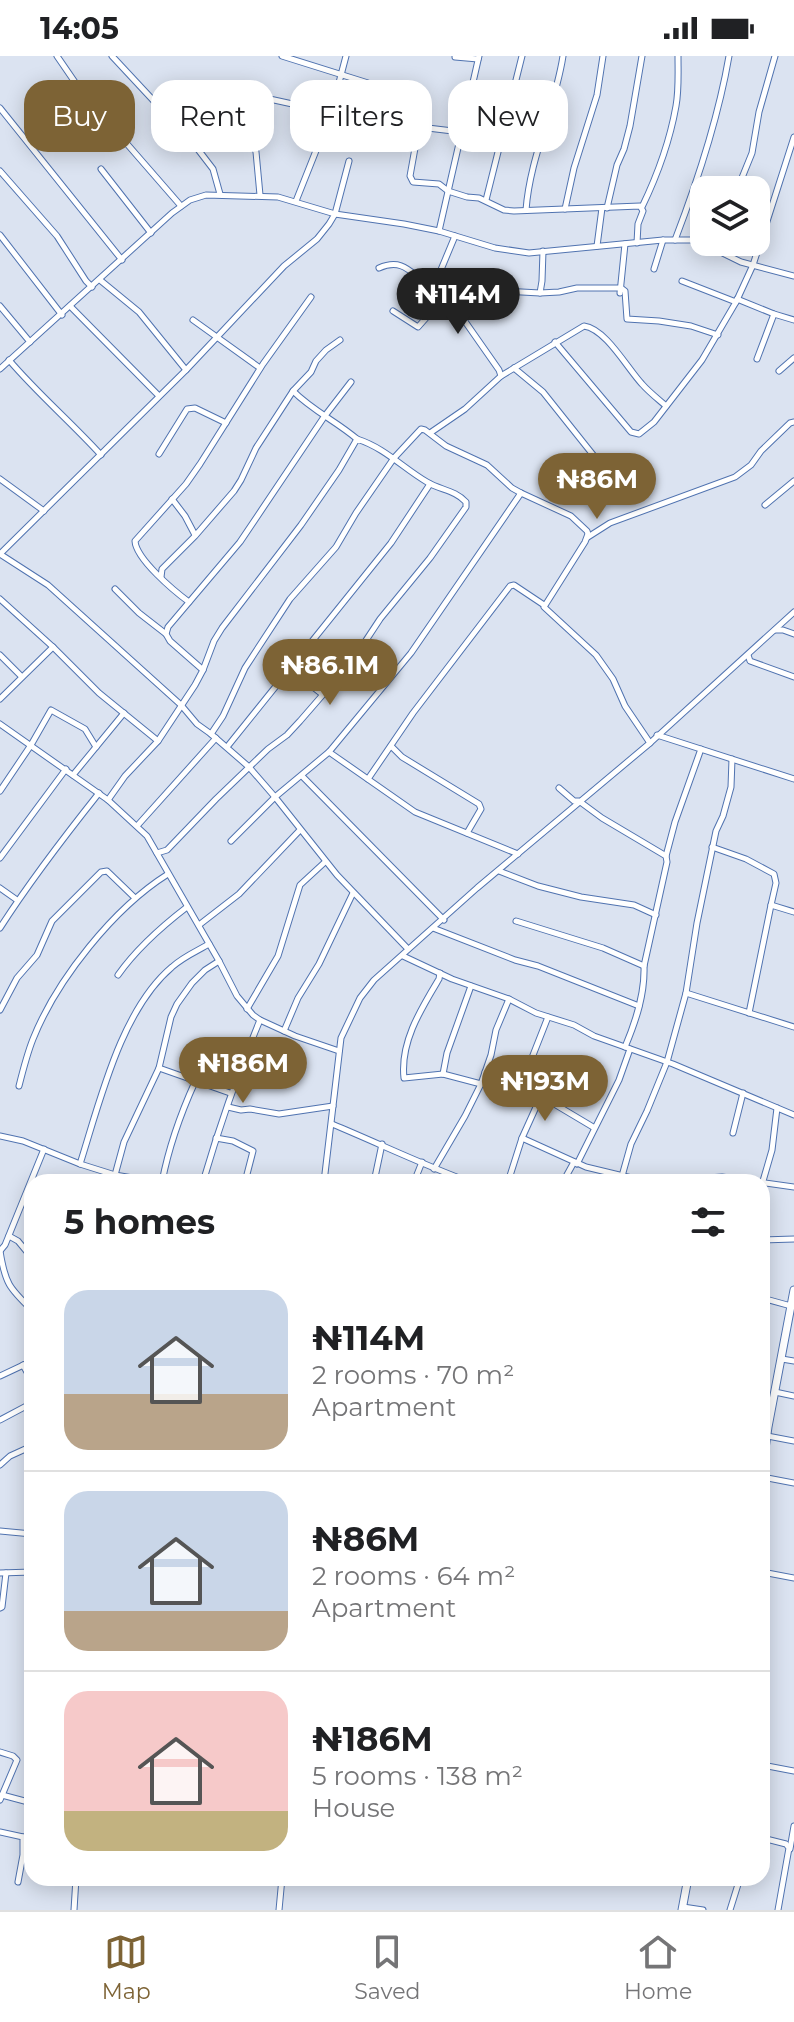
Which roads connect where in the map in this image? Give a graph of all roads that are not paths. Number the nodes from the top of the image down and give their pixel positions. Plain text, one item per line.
1 (57, 56) edge
2 (112, 56) edge
3 (282, 56) edge
4 (346, 56) edge
5 (522, 56) edge
6 (563, 56) edge
7 (603, 56) edge
8 (642, 56) edge
9 (678, 56) edge
10 (729, 56) edge
11 (775, 56) edge
12 (455, 57) edge
13 (479, 57) edge
14 (340, 80) edge
15 (358, 80) edge
16 (473, 80) edge
17 (151, 98) edge
18 (0, 108) edge
19 (794, 137) edge
20 (200, 152) edge
21 (256, 152) edge
22 (315, 152) edge
23 (414, 152) edge
24 (457, 152) edge
25 (349, 161) dead end
26 (101, 169) dead end
27 (0, 171) edge
28 (743, 176) edge
29 (448, 191) junction
30 (220, 194) junction
31 (260, 195) junction
32 (486, 200) junction
33 (296, 201) junction
34 (181, 206) junction
35 (642, 207) junction
36 (604, 208) junction
37 (565, 209) junction
38 (526, 210) junction
39 (335, 214) junction
40 (439, 231) junction
41 (151, 233) junction
42 (0, 235) edge
43 (455, 236) junction
44 (663, 240) junction
45 (675, 240) junction
46 (690, 240) edge
47 (637, 243) junction
48 (625, 244) junction
49 (597, 246) junction
50 (543, 251) junction
51 (728, 256) edge
52 (122, 260) junction
53 (753, 265) junction
54 (794, 267) edge
55 (379, 268) dead end
56 (654, 269) dead end
57 (793, 276) edge
58 (476, 279) dead end
59 (100, 280) junction
60 (682, 281) dead end
61 (92, 287) junction
62 (434, 288) junction
63 (621, 291) junction
64 (540, 293) junction
65 (311, 297) dead end
66 (442, 300) junction
67 (737, 301) junction
68 (0, 306) edge
69 (70, 306) junction
70 (393, 311) dead end
71 (774, 314) junction
72 (62, 315) junction
73 (193, 320) dead end
74 (794, 320) edge
75 (718, 335) junction
76 (217, 336) junction
77 (340, 340) dead end
78 (30, 342) junction
79 (555, 342) junction
80 (794, 358) edge
81 (757, 359) dead end
82 (9, 360) junction
83 (260, 368) junction
84 (514, 368) junction
85 (0, 369) edge
86 (186, 370) junction
87 (779, 371) dead end
88 (501, 376) junction
89 (351, 382) dead end
90 (293, 391) junction
91 (159, 396) junction
92 (666, 406) junction
93 (324, 417) junction
94 (794, 422) edge
95 (226, 423) junction
96 (430, 433) junction
97 (357, 439) junction
98 (159, 454) dead end
99 (101, 455) junction
100 (394, 458) junction
101 (598, 461) dead end
102 (0, 479) edge
103 (794, 481) edge
104 (430, 484) junction
105 (521, 493) junction
106 (172, 499) dead end
107 (765, 505) dead end
108 (44, 511) junction
109 (195, 536) junction
110 (587, 537) junction
111 (0, 554) edge
112 (161, 578) junction
113 (115, 589) dead end
114 (0, 599) edge
115 (189, 602) junction
116 (544, 605) junction
117 (794, 612) edge
118 (774, 630) junction
119 (166, 634) junction
120 (794, 634) edge
121 (53, 647) junction
122 (747, 654) junction
123 (0, 655) edge
124 (203, 670) junction
125 (291, 670) junction
126 (21, 676) junction
127 (794, 677) edge
128 (322, 694) junction
129 (0, 699) edge
130 (181, 705) junction
131 (124, 713) junction
132 (1, 725) edge
133 (657, 735) junction
134 (214, 736) junction
135 (158, 741) junction
136 (650, 743) junction
137 (31, 745) junction
138 (391, 746) dead end
139 (96, 747) junction
140 (227, 747) junction
141 (701, 749) junction
142 (329, 752) junction
143 (732, 759) junction
144 (249, 767) junction
145 (66, 769) junction
146 (73, 775) junction
147 (302, 776) junction
148 (368, 779) junction
149 (794, 779) edge
150 (559, 788) dead end
151 (0, 791) edge
152 (99, 793) junction
153 (275, 797) junction
154 (108, 800) junction
155 (579, 801) junction
156 (137, 826) junction
157 (300, 830) junction
158 (467, 833) junction
159 (231, 841) dead end
160 (712, 847) junction
161 (157, 853) junction
162 (518, 854) junction
163 (666, 856) junction
164 (0, 858) edge
165 (325, 862) junction
166 (499, 871) junction
167 (168, 874) junction
168 (0, 888) edge
169 (353, 893) junction
170 (135, 898) junction
171 (17, 900) junction
172 (771, 905) junction
173 (187, 907) junction
174 (794, 912) edge
175 (656, 915) junction
176 (444, 920) junction
177 (516, 921) dead end
178 (199, 925) junction
179 (0, 928) edge
180 (433, 928) junction
181 (209, 944) junction
182 (408, 949) junction
183 (403, 956) junction
184 (219, 961) junction
185 (644, 966) junction
186 (440, 973) junction
187 (118, 975) dead end
188 (471, 986) junction
189 (686, 993) junction
190 (509, 999) junction
191 (639, 1006) junction
192 (247, 1009) junction
193 (0, 1010) edge
194 (749, 1013) junction
195 (548, 1017) junction
196 (260, 1020) junction
197 (794, 1027) edge
198 (284, 1031) junction
199 (627, 1048) junction
200 (339, 1051) junction
201 (667, 1062) junction
202 (159, 1068) junction
203 (485, 1072) junction
204 (443, 1074) junction
205 (195, 1082) junction
206 (481, 1084) junction
207 (19, 1086) dead end
208 (230, 1093) junction
209 (743, 1093) junction
210 (334, 1106) junction
211 (228, 1107) junction
212 (777, 1108) junction
213 (794, 1115) edge
214 (332, 1124) junction
215 (593, 1127) dead end
216 (733, 1133) dead end
217 (0, 1136) edge
218 (216, 1138) junction
219 (522, 1138) junction
220 (382, 1144) junction
221 (44, 1149) junction
222 (422, 1162) junction
223 (576, 1163) junction
224 (80, 1164) junction
225 (434, 1169) junction
226 (34, 1174) edge
227 (112, 1174) edge
228 (115, 1174) edge
229 (164, 1174) edge
230 (205, 1174) edge
231 (247, 1174) edge
232 (325, 1174) edge
233 (376, 1174) edge
234 (417, 1174) edge
235 (448, 1174) edge
236 (511, 1174) edge
237 (568, 1174) edge
238 (614, 1174) edge
239 (623, 1174) edge
240 (765, 1174) edge
241 (770, 1182) edge
242 (794, 1187) edge
243 (24, 1199) edge
244 (9, 1236) junction
245 (794, 1239) edge
246 (770, 1240) edge
247 (24, 1248) edge
248 (0, 1251) edge
249 (794, 1290) edge
250 (770, 1300) edge
251 (24, 1302) edge
252 (791, 1306) junction
253 (792, 1322) edge
254 (782, 1359) junction
255 (794, 1361) edge
256 (23, 1365) edge
257 (0, 1376) edge
258 (775, 1392) junction
259 (794, 1396) edge
260 (24, 1407) edge
261 (770, 1412) edge
262 (0, 1420) edge
263 (770, 1437) edge
264 (794, 1441) edge
265 (24, 1450) edge
266 (0, 1465) edge
267 (770, 1476) edge
268 (794, 1483) edge
269 (0, 1531) edge
270 (24, 1533) edge
271 (24, 1572) edge
272 (3, 1573) edge
273 (770, 1574) edge
274 (794, 1578) edge
275 (0, 1608) edge
276 (0, 1752) edge
277 (770, 1767) edge
278 (794, 1771) edge
279 (1, 1797) edge
280 (24, 1801) edge
281 (794, 1826) edge
282 (0, 1832) edge
283 (23, 1837) joint
284 (770, 1840) edge
285 (789, 1854) junction
286 (18, 1882) dead end
287 (76, 1886) edge
288 (281, 1886) edge
289 (686, 1886) edge
290 (738, 1886) edge
291 (682, 1908) edge
292 (74, 1910) edge
293 (279, 1910) edge
294 (703, 1910) edge
295 (730, 1910) edge
296 (778, 1910) edge

1 - 34 street
2 - 17 street
3 - 15 street
4 - 14 street
5 - 32 street
6 - 38 street
7 - 37 street
8 - 36 street
9 - 35 street
10 - 45 street
11 - 28 street
12 - 13 street
13 - 16 street
18 - 52 street
19 - 53 street
20 - 30 street
21 - 31 street
22 - 33 street
23 - 29 street
24 - 29 street
25 - 39 street
26 - 41 street
27 - 61 street
29 - 32 street
29 - 40 street
30 - 31 street
30 - 34 street
31 - 33 street
32 - 38 street
33 - 39 street
34 - 41 street
35 - 36 street
35 - 47 street
36 - 37 street
36 - 49 street
37 - 38 street
39 - 40 street
39 - 76 street
40 - 43 street
41 - 52 street
42 - 72 street
43 - 50 street
43 - 62 street
44 - 45 street
44 - 47 street
44 - 56 street
45 - 46 street
47 - 48 street
48 - 49 street
48 - 63 street
49 - 50 street
50 - 64 street
51 - 53 street
52 - 59 street
53 - 57 street
53 - 67 street
54 - 57 street
55 - 62 street
58 - 64 street
59 - 61 street
59 - 86 street
60 - 67 street
61 - 69 street
62 - 66 street
63 - 64 street
63 - 75 street
65 - 83 street
66 - 70 street
66 - 88 street
67 - 71 street
67 - 75 street
68 - 78 street
69 - 72 street
69 - 91 street
71 - 74 street
71 - 81 street
72 - 78 street
73 - 76 street
75 - 92 street
76 - 83 street
76 - 86 street
77 - 90 street
78 - 82 street
79 - 84 street
79 - 92 street
79 - 92 street
80 - 87 street
82 - 85 street
82 - 99 street
83 - 95 street
84 - 88 street
84 - 101 street
86 - 91 street
88 - 96 street
89 - 93 street
90 - 93 street
90 - 109 street
91 - 99 street
93 - 97 street
93 - 115 street
94 - 110 street
95 - 98 street
95 - 112 street
96 - 100 street
96 - 105 street
97 - 100 street
97 - 124 street
99 - 108 street
100 - 104 street
100 - 134 street
102 - 108 street
103 - 107 street
104 - 125 street
104 - 128 street
105 - 110 street
105 - 142 street
106 - 109 street
108 - 111 street
109 - 112 street
110 - 116 street
111 - 130 street
112 - 115 street
113 - 119 street
114 - 121 street
115 - 119 street
116 - 136 street
116 - 148 street
117 - 118 street
118 - 120 street
118 - 122 street
119 - 124 street
121 - 126 street
121 - 131 street
122 - 127 street
122 - 133 street
123 - 126 street
124 - 130 street
125 - 128 street
125 - 140 street
126 - 129 street
128 - 144 street
130 - 134 street
130 - 135 street
131 - 135 street
131 - 139 street
132 - 137 street
133 - 136 street
133 - 141 street
134 - 140 street
134 - 156 street
135 - 154 street
136 - 155 street
137 - 139 street
137 - 145 street
137 - 151 street
138 - 158 street
139 - 146 street
140 - 144 street
141 - 143 street
141 - 163 street
142 - 147 street
142 - 148 street
143 - 149 street
143 - 160 street
144 - 153 street
144 - 161 street
145 - 146 street
145 - 164 street
146 - 152 street
147 - 153 street
147 - 176 street
148 - 158 street
150 - 155 street
152 - 154 street
152 - 171 street
153 - 157 street
153 - 159 street
154 - 156 street
155 - 162 street
155 - 163 street
156 - 161 street
157 - 165 street
157 - 178 street
158 - 162 street
160 - 172 street
160 - 189 street
161 - 167 street
162 - 166 street
163 - 175 street
165 - 169 street
165 - 192 street
166 - 175 street
166 - 176 street
167 - 170 street
167 - 173 street
168 - 171 street
169 - 182 street
169 - 198 street
170 - 193 street
170 - 207 street
171 - 179 street
172 - 174 street
172 - 194 street
173 - 178 street
173 - 187 street
175 - 185 street
176 - 180 street
177 - 185 street
178 - 181 street
180 - 182 street
180 - 191 street
181 - 184 street
181 - 224 street
182 - 183 street
183 - 186 street
183 - 200 street
184 - 192 street
184 - 202 street
185 - 191 street
186 - 188 street
186 - 204 street
188 - 190 street
188 - 204 street
189 - 194 street
189 - 201 street
190 - 195 street
190 - 203 street
191 - 199 street
192 - 196 street
194 - 197 street
195 - 199 street
195 - 203 street
196 - 198 street
196 - 208 street
198 - 200 street
199 - 201 street
199 - 223 street
200 - 210 street
201 - 209 street
201 - 239 street
202 - 205 street
202 - 228 street
203 - 206 street
204 - 206 street
205 - 208 street
205 - 229 street
206 - 225 street
208 - 211 street
209 - 212 street
209 - 216 street
210 - 211 street
210 - 214 street
211 - 218 street
212 - 213 street
212 - 240 street
214 - 220 street
214 - 232 street
215 - 219 street
217 - 221 street
218 - 230 street
218 - 231 street
219 - 223 street
219 - 236 street
220 - 222 street
220 - 233 street
221 - 224 street
221 - 226 street
222 - 225 street
222 - 234 street
223 - 237 street
223 - 238 street
224 - 227 street
225 - 235 street
241 - 242 street
243 - 244 street
244 - 247 street
244 - 248 street
245 - 246 street
248 - 251 street
249 - 252 main road
250 - 252 street
252 - 253 main road
253 - 254 main road
254 - 255 street
254 - 258 main road
256 - 257 street
258 - 259 street
258 - 261 main road
260 - 262 street
263 - 264 street
265 - 266 street
267 - 268 street
269 - 270 street
271 - 272 street
272 - 275 street
273 - 274 street
276 - 279 street
277 - 278 street
279 - 280 street
281 - 285 street
282 - 283 street
283 - 286 street
284 - 285 street
285 - 296 street
287 - 292 street
288 - 293 street
289 - 291 main road
290 - 295 street
291 - 294 street

